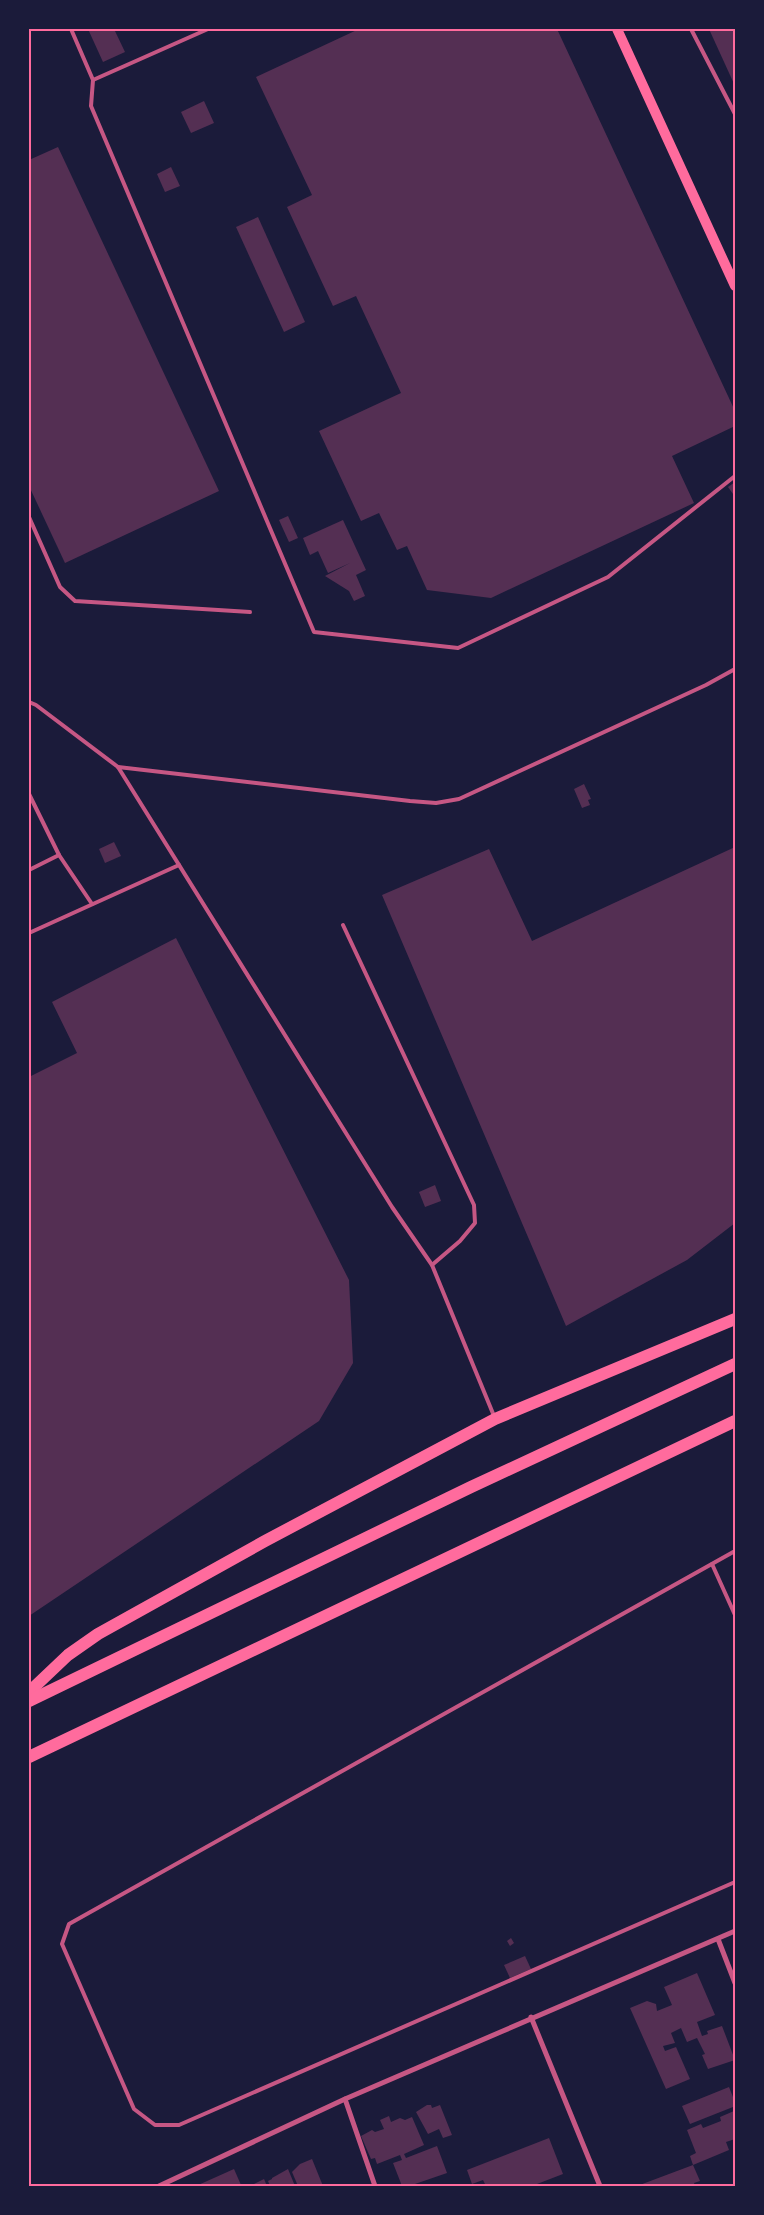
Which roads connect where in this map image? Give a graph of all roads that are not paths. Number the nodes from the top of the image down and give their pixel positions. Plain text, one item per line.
1 (71, 29) edge
2 (208, 29) edge
3 (617, 29) edge
4 (691, 29) edge
5 (93, 80) junction
6 (735, 114) edge
7 (735, 286) edge
8 (735, 476) edge
9 (29, 517) edge
10 (250, 612) dead end
11 (735, 669) edge
12 (29, 702) edge
13 (118, 767) junction
14 (29, 794) edge
15 (59, 856) junction
16 (179, 865) junction
17 (29, 870) edge
18 (92, 904) junction
19 (343, 925) dead end
20 (29, 933) edge
21 (432, 1265) junction
22 (735, 1319) edge
23 (735, 1364) edge
24 (495, 1419) junction
25 (735, 1421) edge
26 (735, 1551) edge
27 (712, 1564) junction
28 (735, 1615) edge
29 (29, 1692) edge
30 (29, 1701) edge
31 (29, 1757) edge
32 (735, 1882) edge
33 (735, 1931) edge
34 (718, 1938) junction
35 (735, 1983) edge
36 (532, 2018) junction
37 (345, 2099) junction
38 (159, 2186) edge
39 (375, 2186) edge
40 (600, 2186) edge

1 - 5 lane
2 - 5 lane
3 - 7 main road
4 - 6 lane
5 - 8 lane
9 - 10 lane
11 - 13 lane
12 - 13 lane
13 - 16 lane
14 - 15 lane
15 - 17 lane
15 - 18 lane
16 - 18 lane
16 - 21 lane
18 - 20 lane
19 - 21 lane
21 - 24 lane
22 - 24 main road
23 - 30 main road
24 - 29 main road
25 - 31 main road
26 - 27 lane
27 - 28 lane
27 - 32 lane
33 - 34 street
34 - 35 street
34 - 36 street
36 - 37 street
36 - 40 street
37 - 38 street
37 - 39 street

